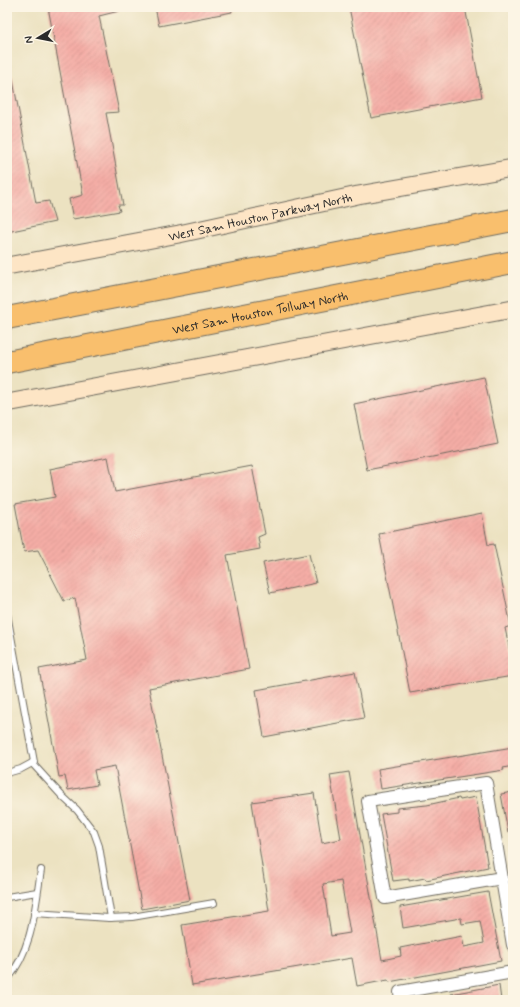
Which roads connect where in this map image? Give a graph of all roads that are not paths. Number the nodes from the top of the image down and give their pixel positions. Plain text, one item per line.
1 (513, 168) edge
2 (513, 220) edge
3 (513, 262) edge
4 (7, 266) edge
5 (513, 308) edge
6 (7, 318) edge
7 (7, 362) edge
8 (7, 404) edge
9 (7, 614) edge
10 (32, 763) junction
11 (7, 772) edge
12 (41, 870) dead end
13 (502, 878) junction
14 (37, 892) junction
15 (7, 897) edge
16 (214, 903) dead end
17 (34, 913) junction
18 (111, 918) junction
19 (513, 945) edge
20 (513, 972) edge
21 (7, 980) edge
22 (401, 1000) edge

1 - 4 main road, West Sam Houston Parkway North
2 - 6 highway
3 - 7 highway, West Sam Houston Tollway North
5 - 8 main road
9 - 10 lane
10 - 11 lane
10 - 18 lane
12 - 14 lane
13 - 13 street
13 - 19 street
14 - 15 lane
14 - 17 lane
16 - 18 lane
17 - 18 lane
17 - 21 lane
20 - 22 street

